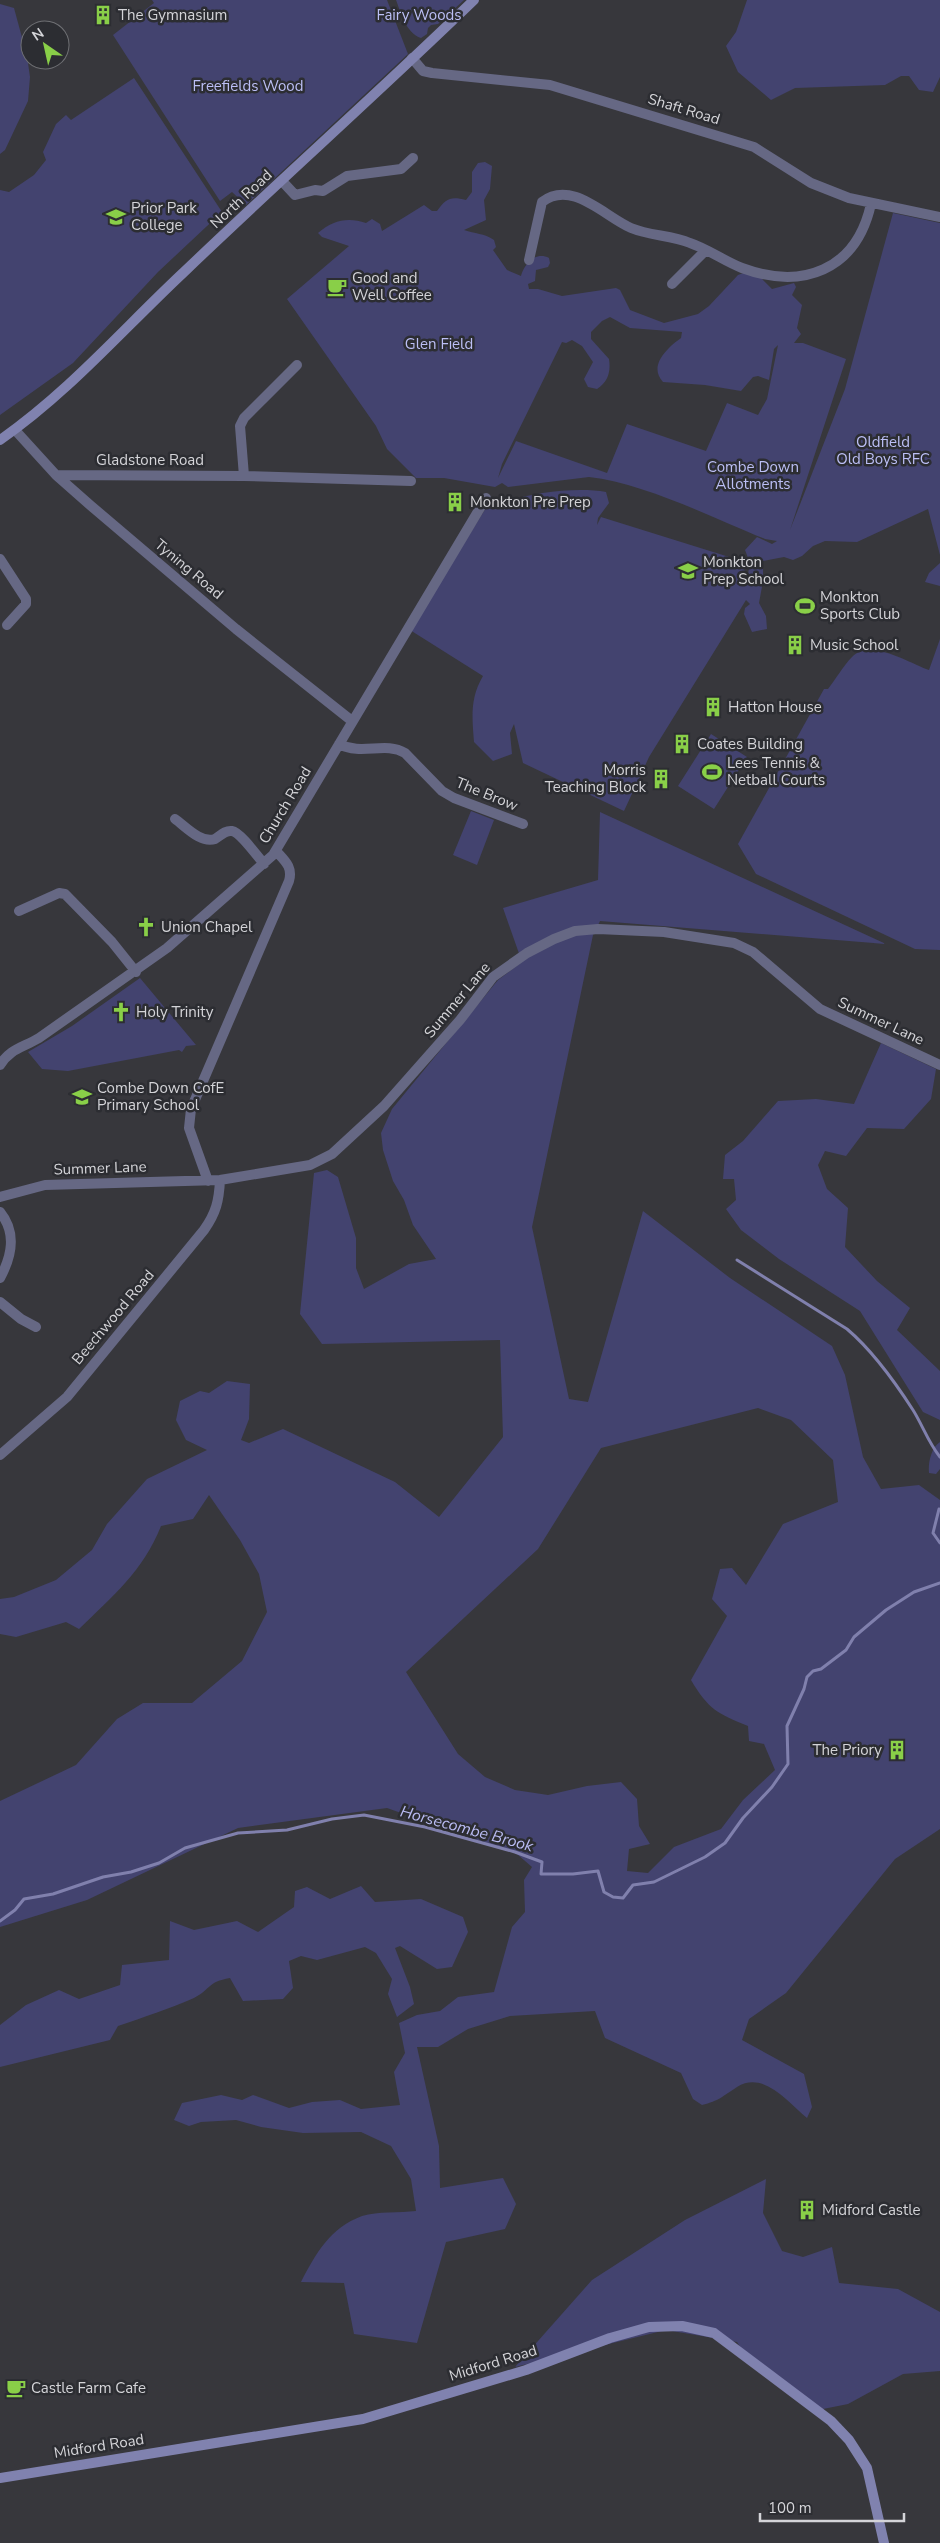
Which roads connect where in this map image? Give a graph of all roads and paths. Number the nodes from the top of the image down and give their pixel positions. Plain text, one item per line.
1 (474, 0) edge
2 (412, 58) junction
3 (413, 158) dead end
4 (282, 181) junction
5 (871, 204) junction
6 (940, 217) edge
7 (706, 250) junction
8 (529, 260) dead end
9 (672, 284) dead end
10 (297, 365) dead end
11 (16, 430) junction
12 (0, 440) edge
13 (56, 474) junction
14 (244, 476) junction
15 (411, 481) dead end
16 (486, 498) dead end
17 (0, 559) edge
18 (7, 625) dead end
19 (352, 721) junction
20 (339, 744) junction
21 (175, 819) dead end
22 (522, 824) dead end
23 (276, 851) junction
24 (264, 864) junction
25 (20, 911) dead end
26 (136, 972) junction
27 (4, 1052) edge
28 (0, 1065) edge
29 (940, 1065) edge
30 (208, 1180) junction
31 (220, 1180) junction
32 (0, 1197) edge
33 (0, 1212) edge
34 (0, 1278) edge
35 (0, 1302) edge
36 (36, 1327) dead end
37 (0, 1455) edge
38 (0, 2478) edge
39 (884, 2543) edge

1 - 2 main road, North Road
2 - 4 main road, North Road
2 - 5 street, Shaft Road
3 - 4 street
4 - 11 main road, North Road
5 - 6 street, Shaft Road
5 - 7 street
7 - 8 street
7 - 9 street
10 - 14 street
11 - 12 main road, North Road
11 - 13 street, Tyning Road
13 - 14 street, Gladstone Road
13 - 19 street, Tyning Road
14 - 15 street, Gladstone Road
16 - 19 street, Church Road
17 - 18 street
19 - 20 street, Church Road
20 - 22 street, The Brow
20 - 23 street, Church Road
21 - 24 street
23 - 24 street, Church Road
23 - 30 street
24 - 26 street, Church Road
25 - 26 street
26 - 27 street, Church Road
27 - 28 street, Church Road
29 - 31 street, Summer Lane
30 - 31 street, Summer Lane
30 - 32 street, Summer Lane
31 - 37 street, Beechwood Road
33 - 34 street
35 - 36 street
38 - 39 main road, Midford Road

